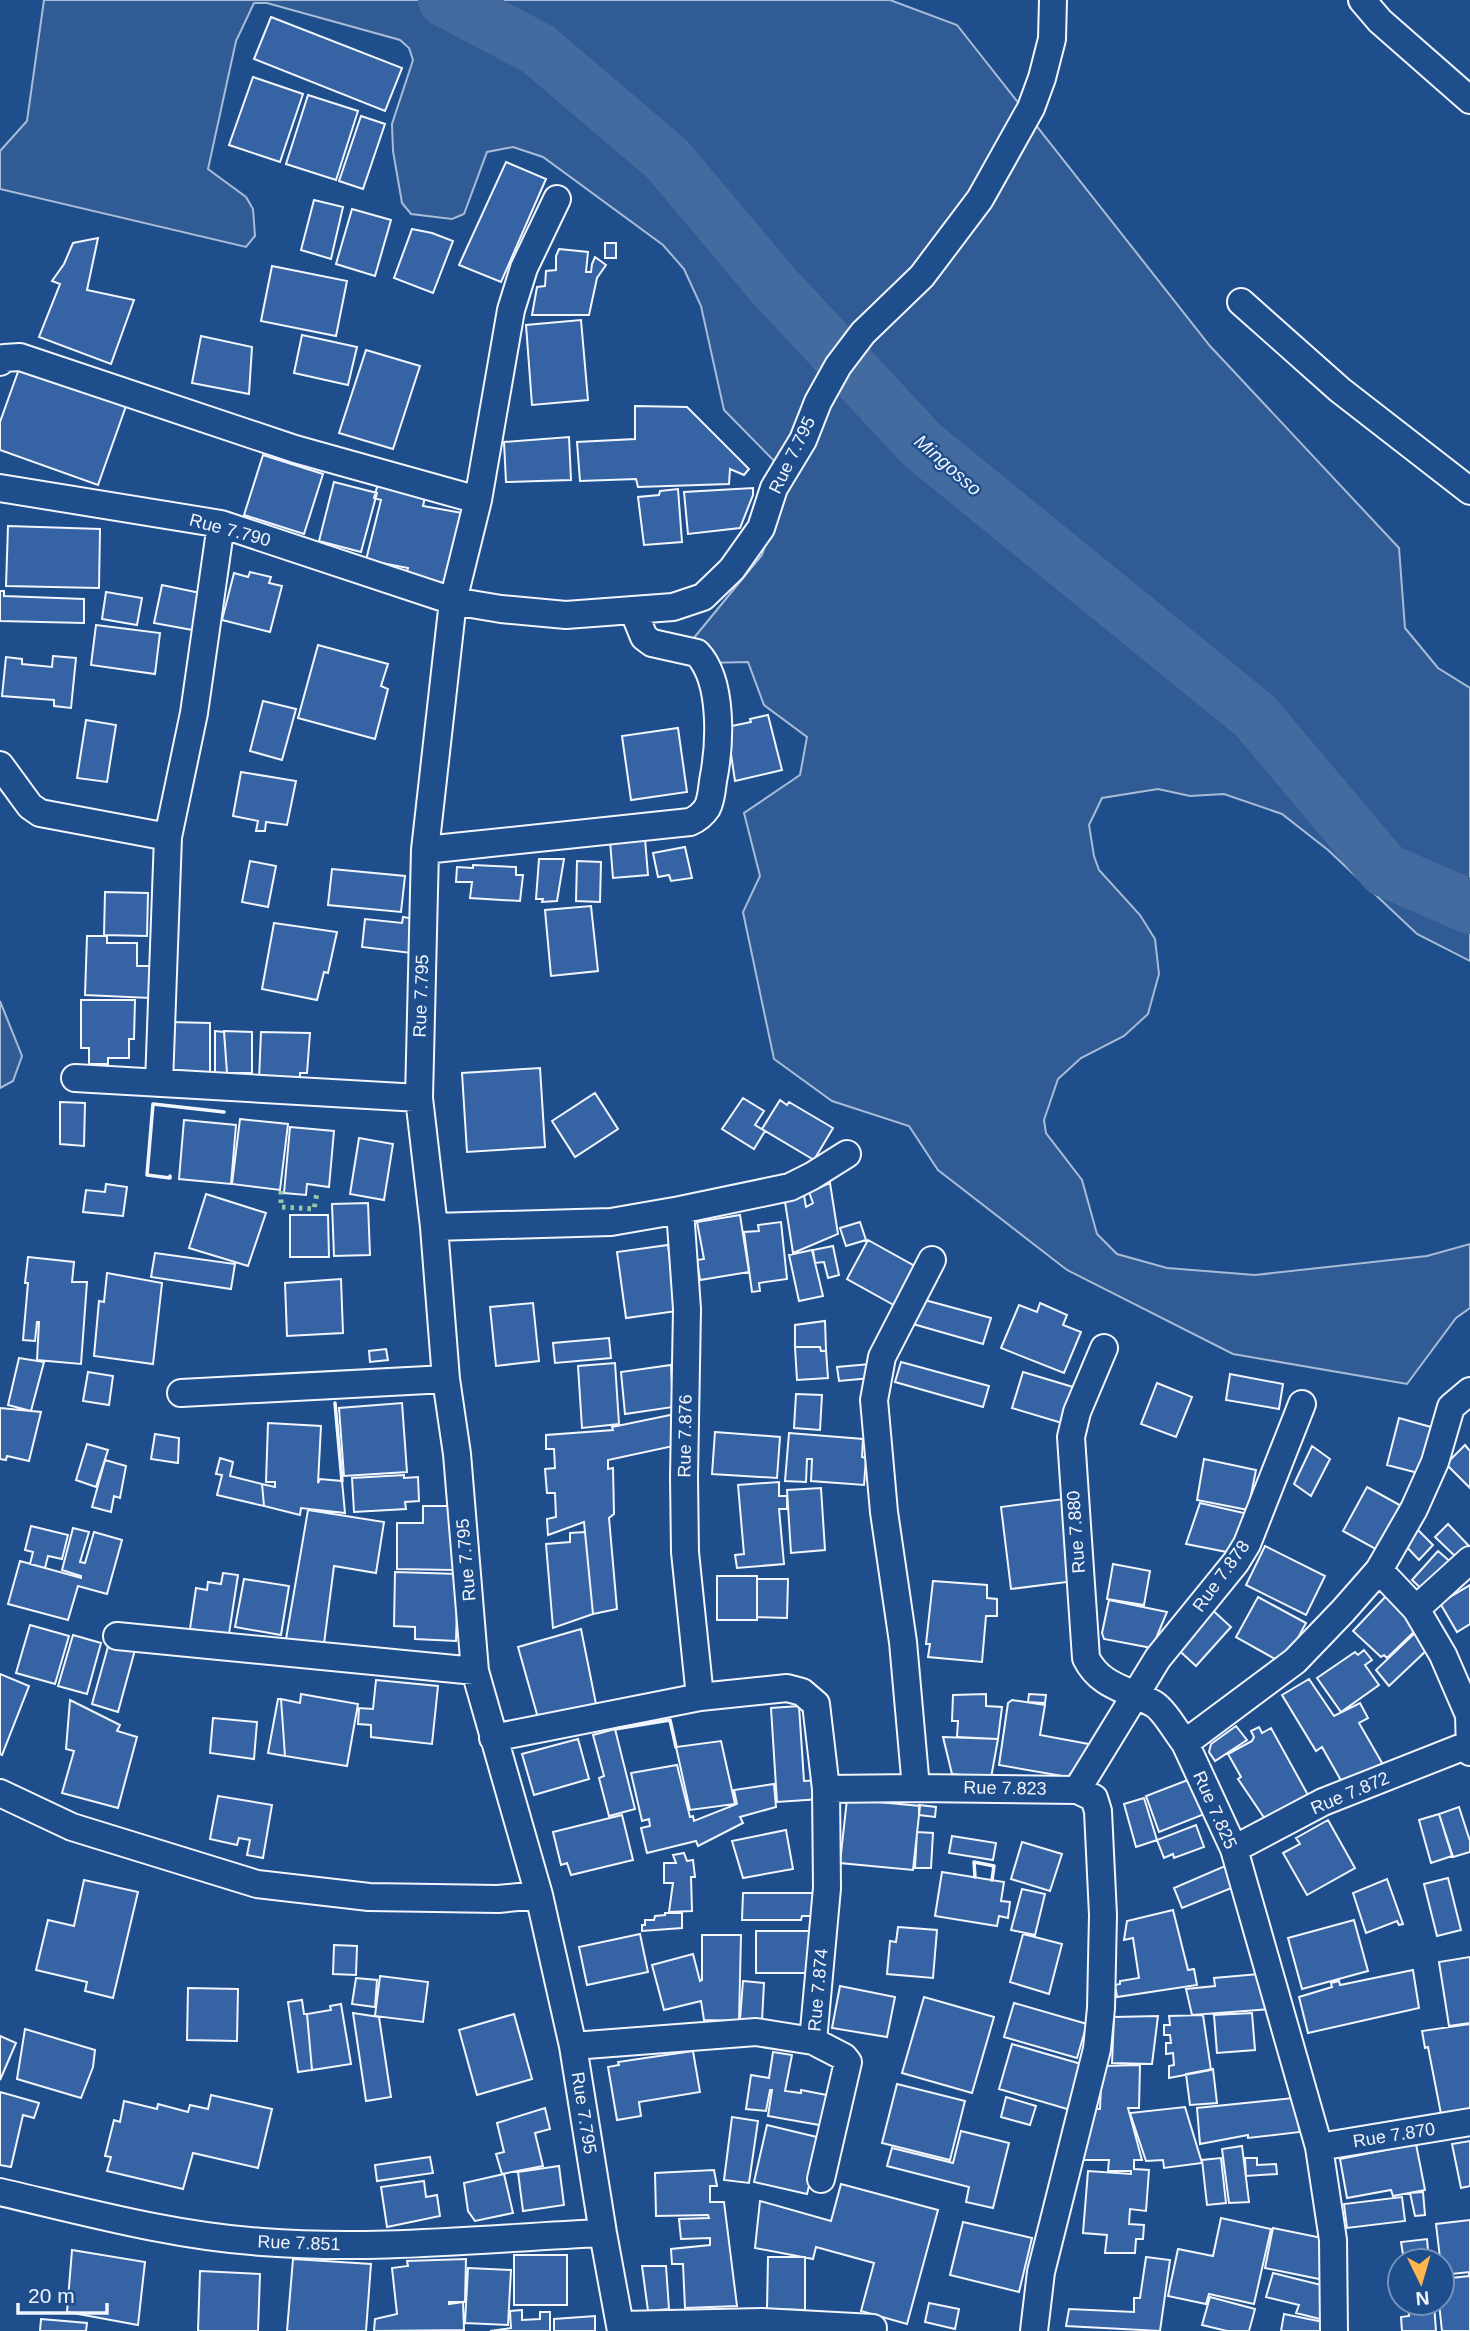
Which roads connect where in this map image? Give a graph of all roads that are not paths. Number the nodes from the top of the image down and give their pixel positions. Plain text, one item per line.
1 (1059, 0) edge
2 (1362, 0) edge
3 (1470, 100) edge
4 (557, 199) dead end
5 (1241, 302) dead end
6 (0, 362) edge
7 (0, 488) edge
8 (1470, 491) edge
9 (478, 500) junction
10 (221, 524) junction
11 (453, 601) junction
12 (633, 610) junction
13 (0, 765) edge
14 (168, 837) junction
15 (425, 850) junction
16 (75, 1078) dead end
17 (159, 1083) junction
18 (419, 1098) junction
19 (847, 1154) dead end
20 (680, 1210) junction
21 (434, 1227) junction
22 (932, 1260) dead end
23 (1104, 1348) dead end
24 (446, 1379) junction
25 (1470, 1391) edge
26 (181, 1393) dead end
27 (1302, 1404) dead end
28 (1470, 1560) edge
29 (1379, 1570) junction
30 (1416, 1609) junction
31 (117, 1636) dead end
32 (475, 1671) junction
33 (1134, 1696) junction
34 (700, 1697) junction
35 (493, 1738) junction
36 (1185, 1743) junction
37 (1470, 1744) edge
38 (1470, 1752) edge
39 (916, 1788) junction
40 (826, 1789) junction
41 (1077, 1790) junction
42 (0, 1793) edge
43 (1234, 1849) junction
44 (539, 1895) junction
45 (813, 2040) junction
46 (573, 2046) junction
47 (1470, 2122) edge
48 (1319, 2147) junction
49 (821, 2179) dead end
50 (0, 2192) edge
51 (603, 2233) junction
52 (621, 2328) edge
53 (873, 2329) dead end
54 (1034, 2331) edge
55 (1334, 2331) edge

1 - 12 street, Rue 7.795
2 - 3 street
4 - 9 street
5 - 8 street
6 - 9 street
7 - 10 street, Rue 7.790
9 - 11 street
10 - 11 street, Rue 7.790
10 - 14 street
11 - 12 street, Rue 7.795
11 - 15 street, Rue 7.795
12 - 15 street
13 - 14 street
14 - 17 street
15 - 18 street, Rue 7.795
16 - 17 street
17 - 18 street
18 - 21 street, Rue 7.795
19 - 20 street
20 - 21 street
20 - 34 street, Rue 7.876
21 - 24 street, Rue 7.795
22 - 39 street
23 - 33 street, Rue 7.880
24 - 26 street
24 - 32 street, Rue 7.795
25 - 29 street
27 - 33 street, Rue 7.878
28 - 30 street
29 - 30 street
29 - 36 street
30 - 37 street
31 - 32 street
32 - 35 street, Rue 7.795
33 - 36 street, Rue 7.880
33 - 41 street, Rue 7.878
34 - 35 street
34 - 40 street, Rue 7.874
35 - 44 street, Rue 7.795
36 - 43 street, Rue 7.825
37 - 38 street
37 - 43 street, Rue 7.872
39 - 40 street
39 - 41 street, Rue 7.823
40 - 45 street, Rue 7.874
41 - 54 street
42 - 44 street
43 - 48 street, Rue 7.825
44 - 46 street, Rue 7.795
45 - 46 street, Rue 7.874
45 - 49 street
46 - 51 street, Rue 7.795
47 - 48 street, Rue 7.870
48 - 55 street, Rue 7.825
50 - 51 street, Rue 7.851
51 - 52 street, Rue 7.795
52 - 53 street

